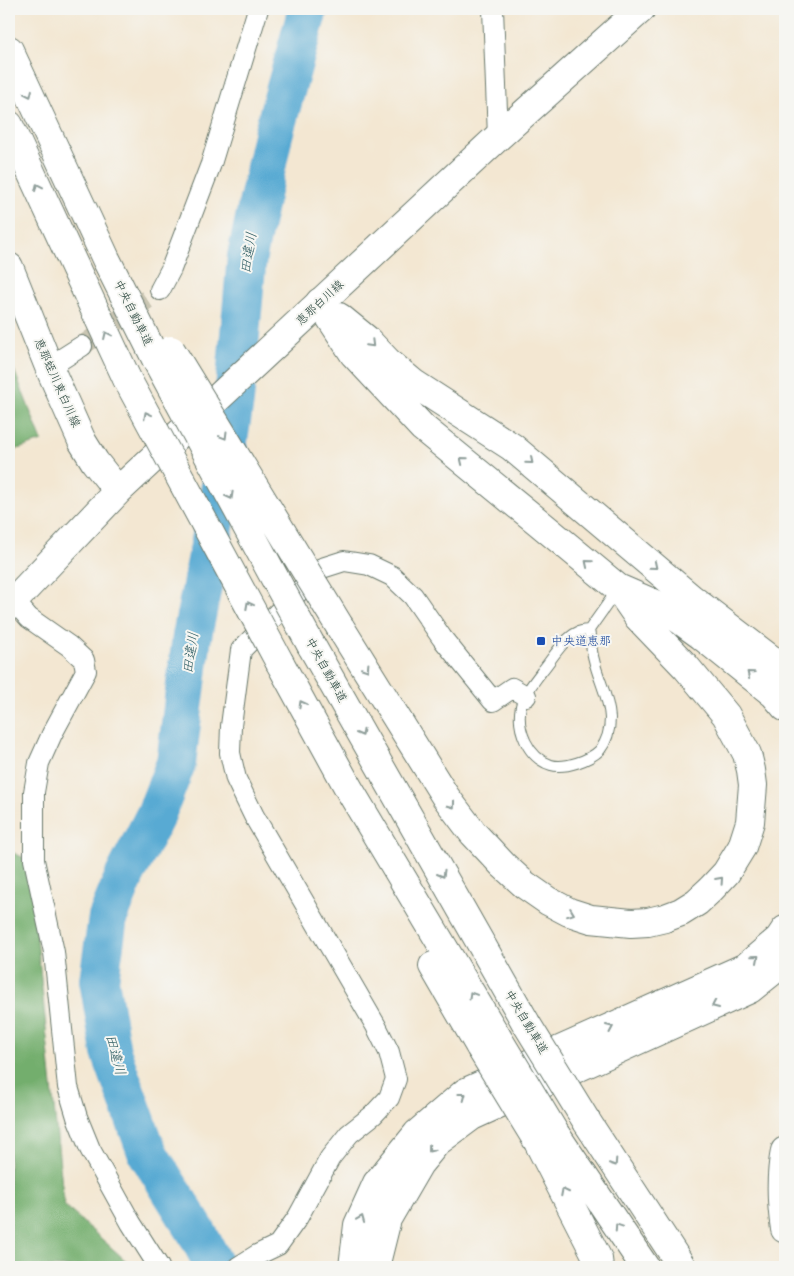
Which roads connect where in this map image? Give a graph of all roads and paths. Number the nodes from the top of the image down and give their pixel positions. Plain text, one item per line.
1 (258, 9) edge
2 (492, 9) edge
3 (640, 9) edge
4 (9, 50) edge
5 (9, 125) edge
6 (498, 137) junction
7 (9, 267) edge
8 (160, 290) tunnel mouth
9 (320, 302) junction
10 (82, 346) tunnel mouth
11 (164, 355) junction
12 (48, 367) junction
13 (118, 491) junction
14 (618, 588) junction
15 (11, 604) edge
16 (589, 630) junction
17 (785, 670) edge
18 (526, 696) junction
19 (785, 707) edge
20 (785, 930) edge
21 (785, 961) edge
22 (547, 1138) junction
23 (785, 1151) edge
24 (785, 1229) edge
25 (159, 1267) edge
26 (238, 1267) edge
27 (354, 1267) edge
28 (375, 1267) edge
29 (599, 1267) edge
30 (644, 1267) edge
31 (682, 1267) edge

1 - 8 street
2 - 6 street
3 - 6 main road, 恵那白川線
4 -> 11 main road
22 -> 5 main road, bridge
6 - 9 main road, 恵那白川線
7 - 12 main road, 恵那蛭川東白川線
9 - 13 main road, 恵那白川線
14 -> 9 main road
9 -> 17 main road
10 - 12 street
11 -> 14 main road, bridge
11 -> 31 main road, 中央自動車道, bridge
12 - 13 main road, 恵那蛭川東白川線
13 - 15 main road, 恵那白川線
14 - 16 lane
19 -> 14 main road
15 - 25 street
16 - 18 lane
16 - 18 lane
18 - 26 street
27 -> 20 main road
21 -> 28 main road
29 -> 22 main road
30 -> 22 main road
23 - 24 main road

